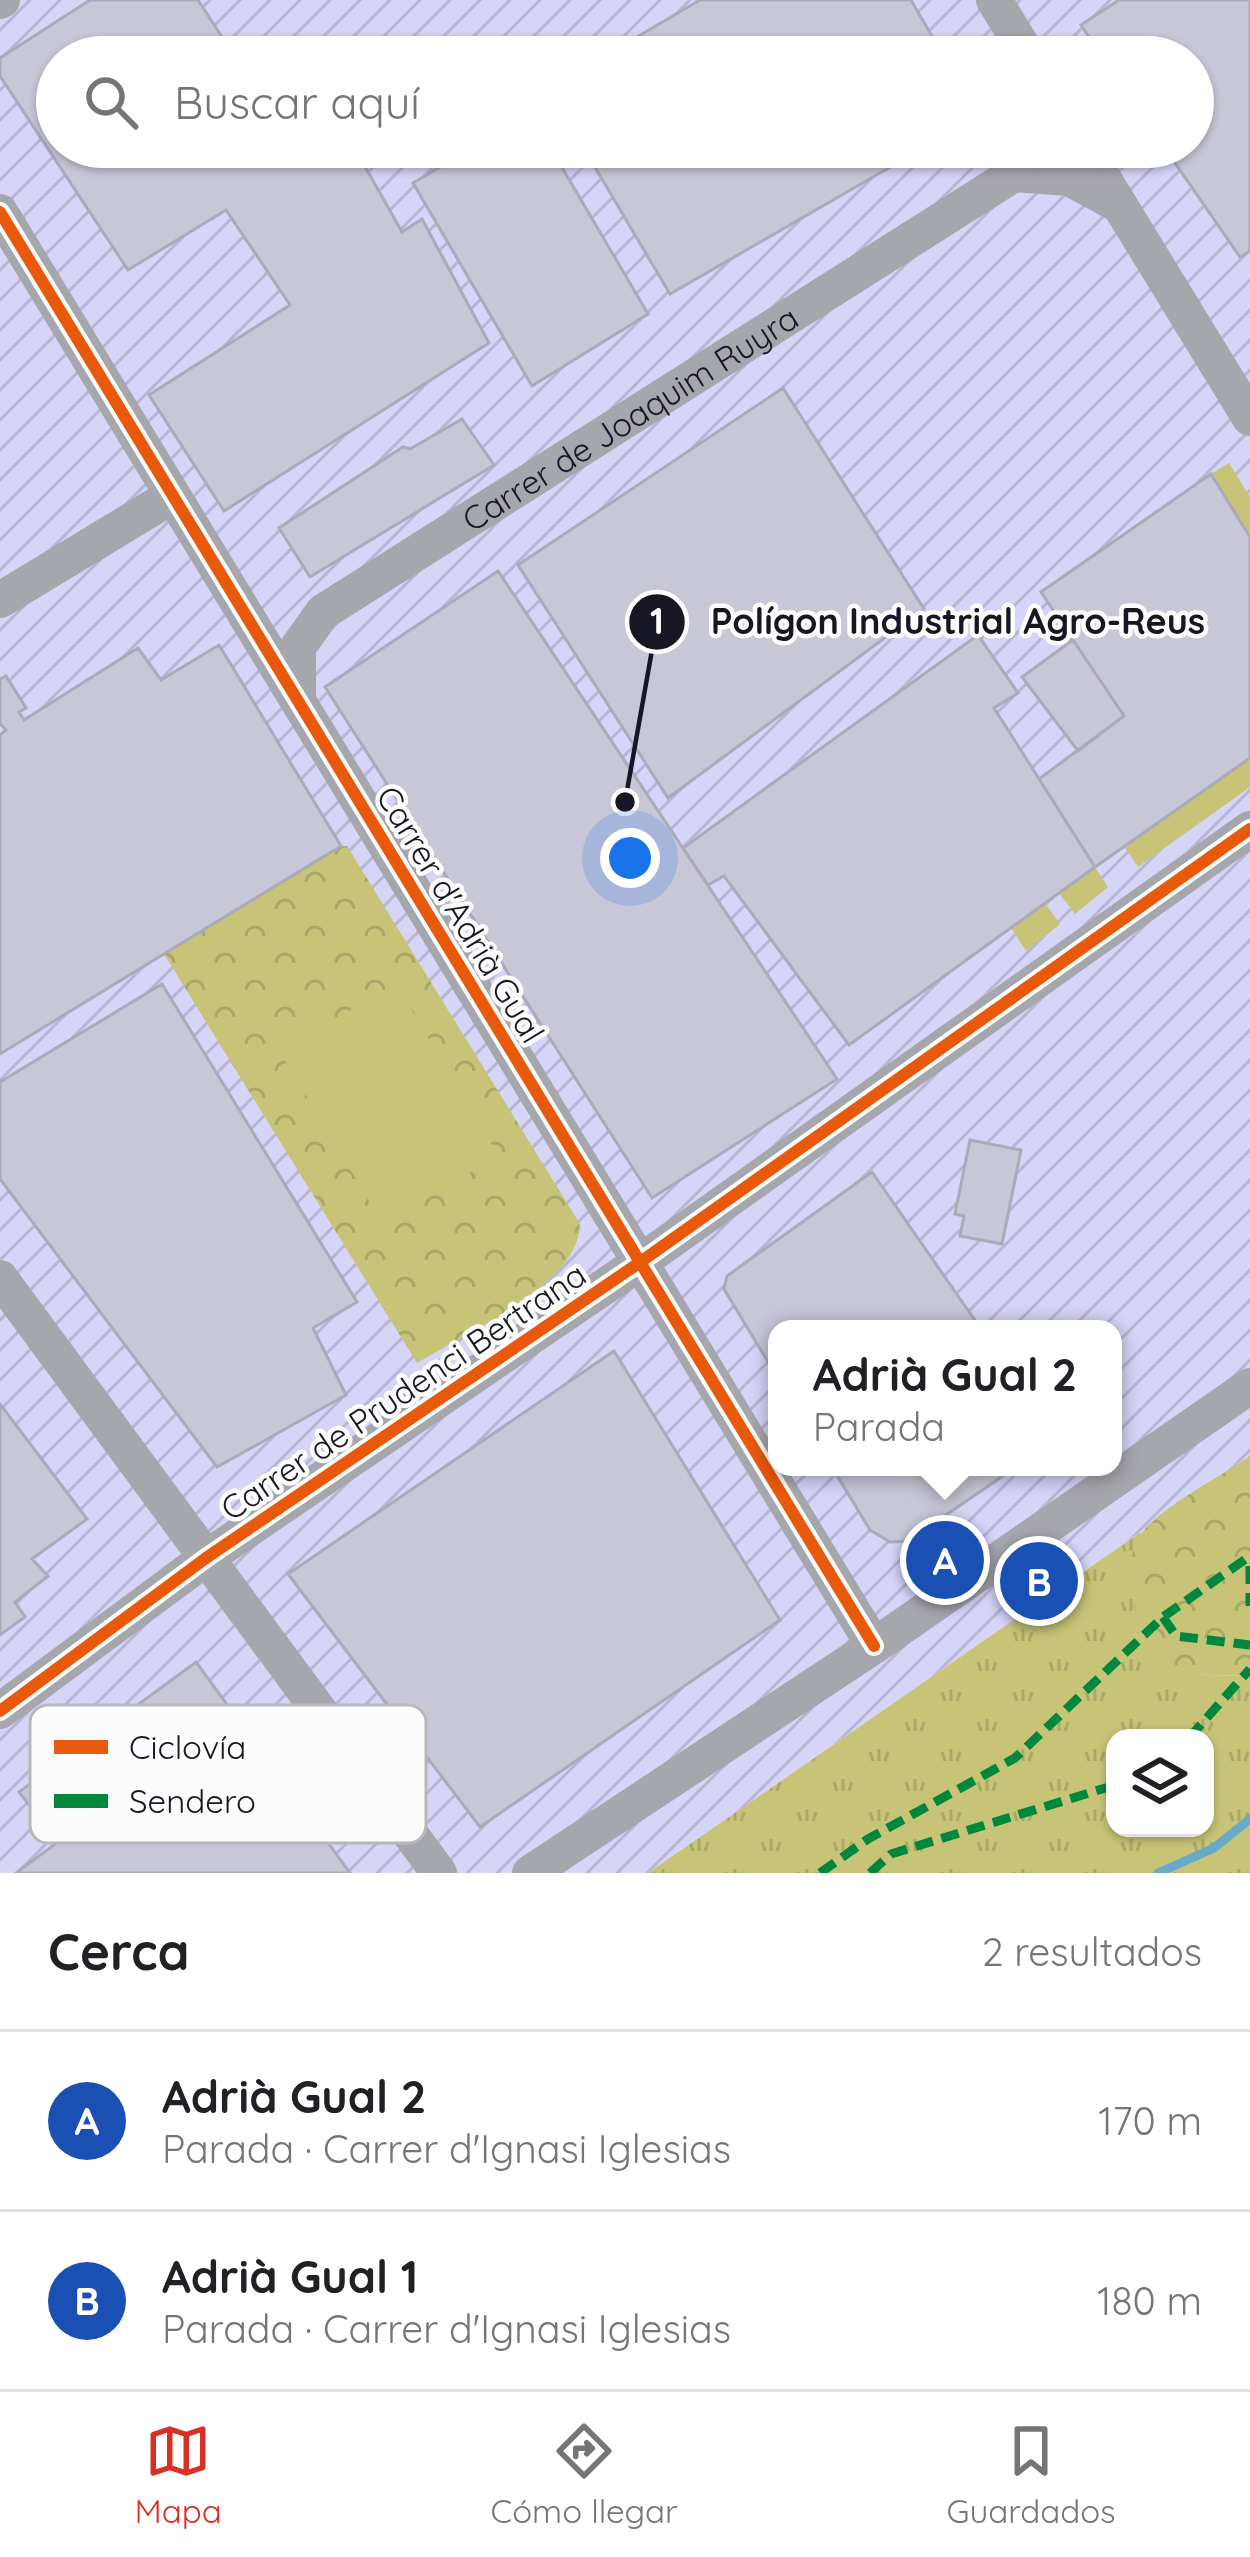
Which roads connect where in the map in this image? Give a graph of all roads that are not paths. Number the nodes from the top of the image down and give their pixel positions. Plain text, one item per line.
1 (1001, 3) edge
2 (1018, 36) edge
3 (1014, 168) edge
4 (1045, 168) edge
5 (1097, 168) edge
6 (1120, 206) junction
7 (0, 212) edge
8 (1248, 409) edge
9 (172, 496) junction
10 (0, 599) edge
11 (238, 602) junction
12 (323, 612) junction
13 (298, 697) junction
14 (1250, 829) edge
15 (639, 1263) junction
16 (0, 1278) edge
17 (1250, 1386) edge
18 (768, 1473) edge
19 (1122, 1475) edge
20 (770, 1476) edge
21 (1120, 1476) edge
22 (206, 1558) junction
23 (874, 1646) junction
24 (315, 1705) edge
25 (0, 1711) edge
26 (417, 1843) edge
27 (439, 1873) edge
28 (530, 1873) edge

1 - 2 street
3 - 12 street, Carrer de Joaquim Ruyra
4 - 6 street, Carrer de Joaquim Ruyra
5 - 6 street
6 - 8 street
7 - 9 street, Carrer d'Adrià Gual
9 - 10 street
9 - 11 street, Carrer d'Adrià Gual
11 - 12 street
11 - 13 street, Carrer d'Adrià Gual
12 - 13 street
13 - 15 street, Carrer d'Adrià Gual
14 - 15 street, Carrer de Prudenci Bertrana
15 - 18 street, Carrer d'Adrià Gual
15 - 22 street, Carrer de Prudenci Bertrana
16 - 22 street
17 - 19 street
20 - 23 street, Carrer d'Adrià Gual
21 - 23 street
22 - 24 street
22 - 25 street, Carrer de Prudenci Bertrana
23 - 28 street
26 - 27 street

